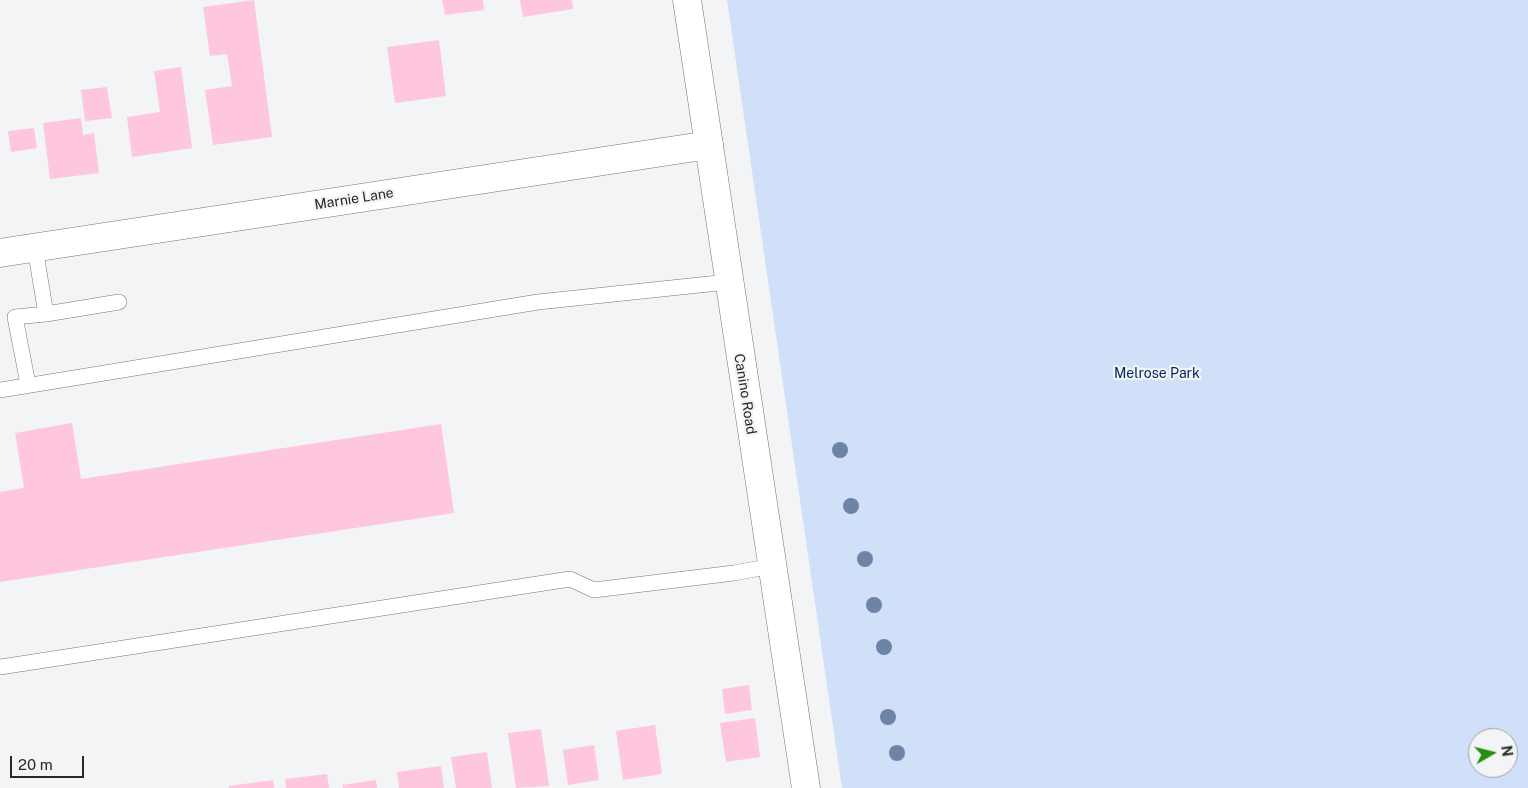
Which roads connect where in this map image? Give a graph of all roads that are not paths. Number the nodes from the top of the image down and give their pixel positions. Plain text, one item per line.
1 (687, 0) edge
2 (709, 145) junction
3 (34, 248) junction
4 (0, 253) edge
5 (728, 282) junction
6 (119, 302) dead end
7 (46, 314) junction
8 (28, 384) junction
9 (0, 390) edge
10 (772, 566) junction
11 (0, 667) edge
12 (806, 788) edge

1 - 2 street, Canino Road
2 - 3 street, Marnie Lane
2 - 5 street, Canino Road
3 - 4 street, Marnie Lane
3 - 7 lane
5 - 8 lane
5 - 10 street, Canino Road
6 - 7 lane
7 - 8 lane
8 - 9 lane
10 - 11 lane
10 - 12 street, Canino Road

